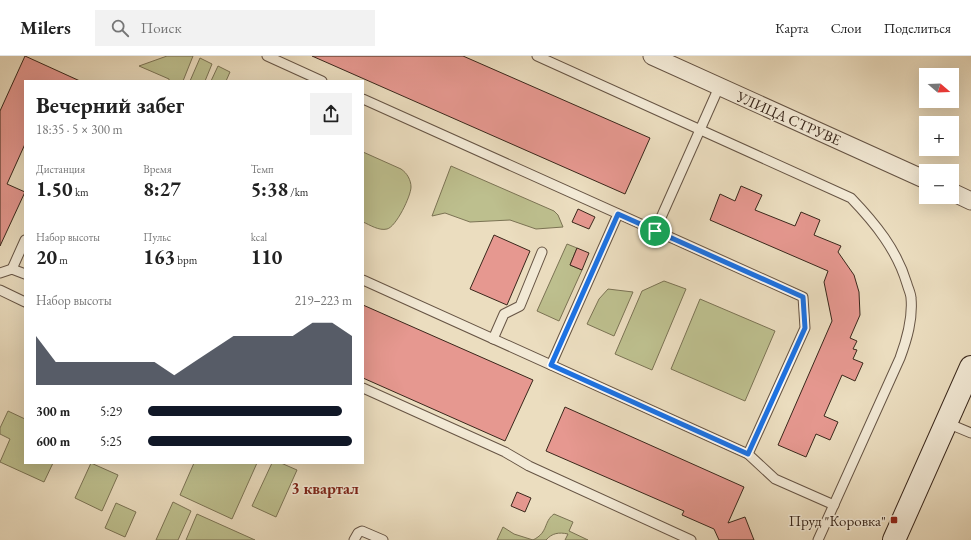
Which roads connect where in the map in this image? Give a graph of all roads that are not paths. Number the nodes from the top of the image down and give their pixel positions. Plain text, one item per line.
1 (267, 56) edge
2 (537, 56) edge
3 (652, 56) edge
4 (320, 80) edge
5 (719, 87) junction
6 (364, 99) edge
7 (700, 130) junction
8 (919, 177) edge
9 (959, 195) edge
10 (971, 200) edge
11 (618, 214) junction
12 (655, 231) junction
13 (24, 242) edge
14 (542, 252) dead end
15 (12, 269) junction
16 (0, 273) edge
17 (24, 274) edge
18 (364, 280) edge
19 (0, 290) edge
20 (24, 302) edge
21 (493, 339) junction
22 (551, 365) junction
23 (971, 367) edge
24 (364, 388) edge
25 (947, 423) junction
26 (971, 433) edge
27 (748, 454) junction
28 (834, 505) junction
29 (354, 540) edge
30 (383, 540) edge
31 (691, 540) edge
32 (818, 540) edge
33 (894, 540) edge

1 - 4 lane
2 - 7 lane
3 - 5 street, УЛИЦА СТРУВЕ
5 - 7 lane
5 - 8 street, УЛИЦА СТРУВЕ
6 - 11 lane
7 - 12 lane
7 - 28 lane
9 - 10 street
11 - 12 lane
11 - 22 lane
12 - 27 lane
13 - 15 lane
14 - 21 lane
15 - 16 lane
15 - 17 lane
18 - 21 lane
19 - 20 lane
21 - 22 lane
22 - 27 lane
23 - 25 street
24 - 31 lane
25 - 26 lane
25 - 33 street
27 - 28 lane
28 - 32 lane
29 - 30 lane

